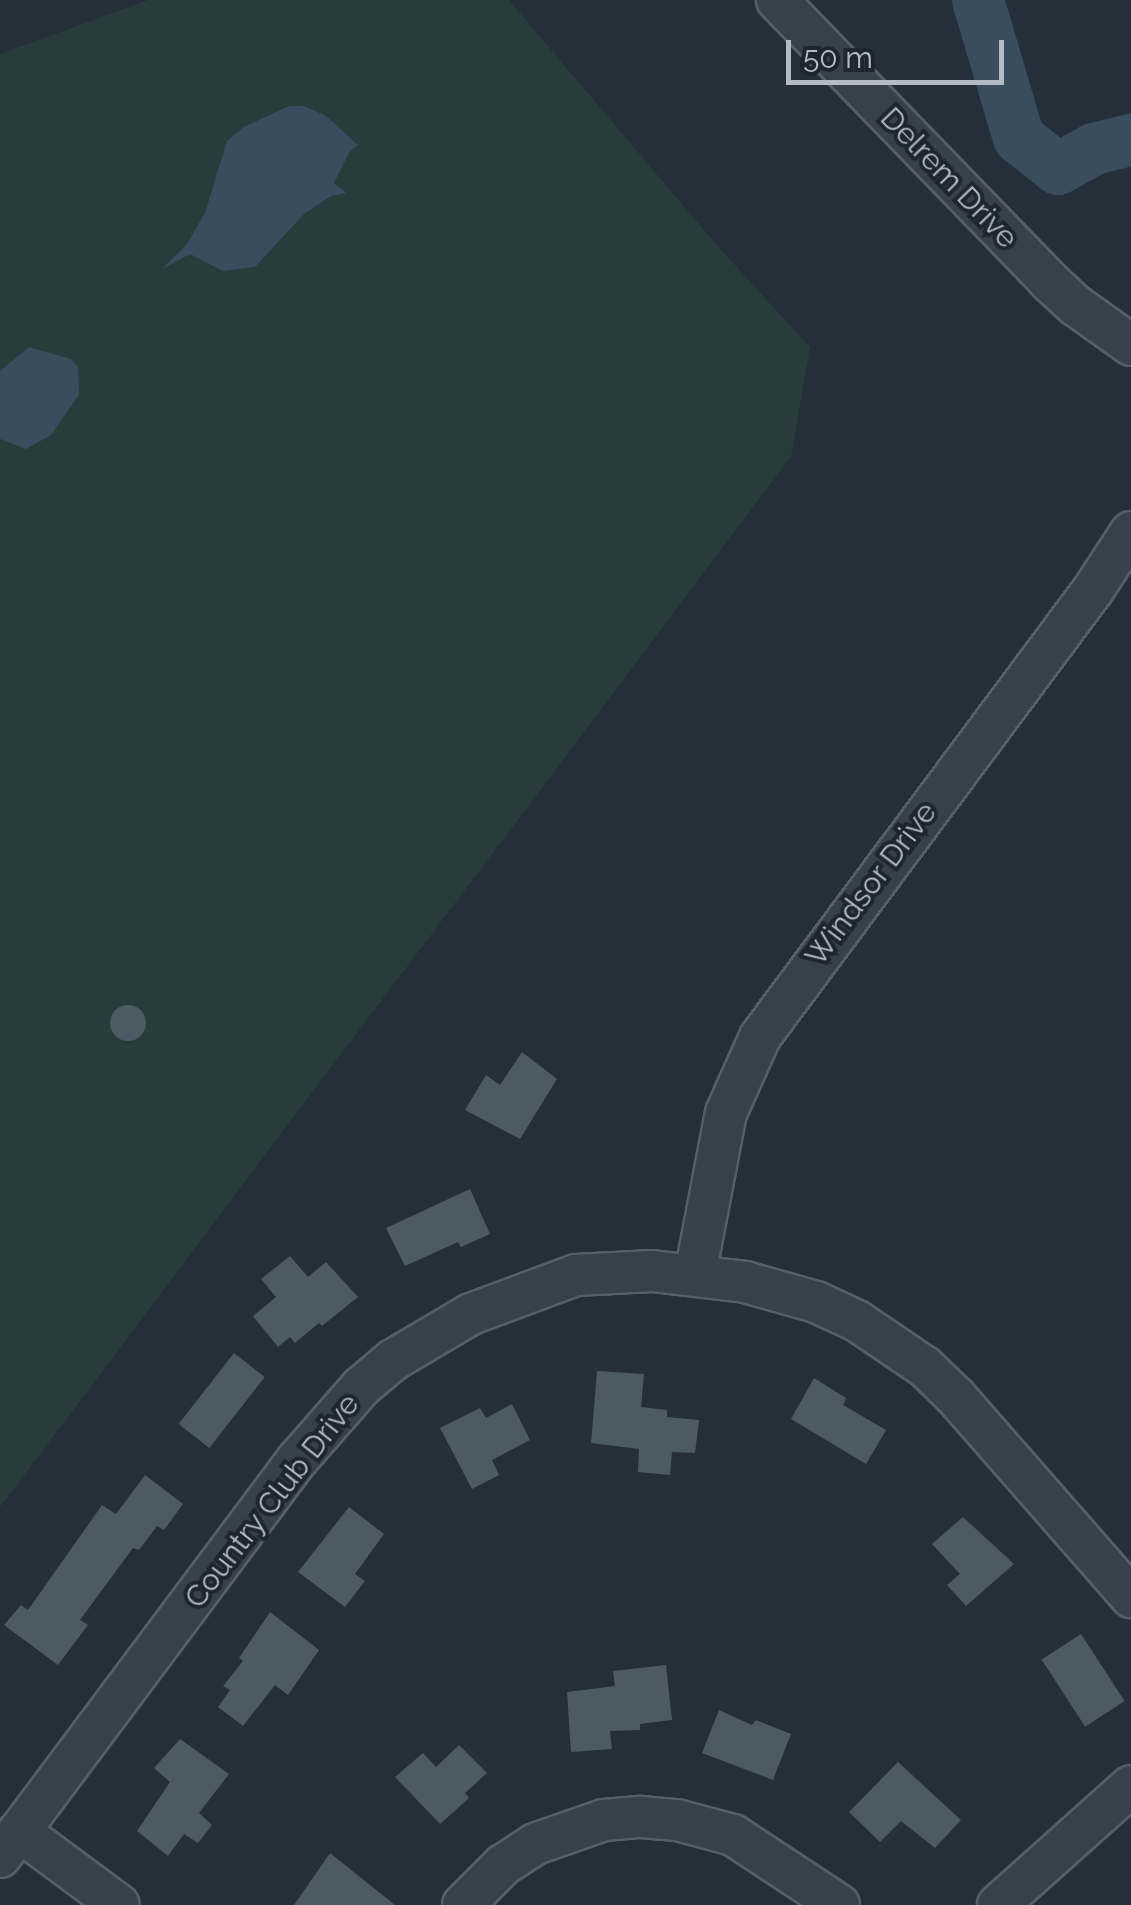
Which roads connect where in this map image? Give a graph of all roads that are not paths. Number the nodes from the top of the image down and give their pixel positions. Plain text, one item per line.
1 (776, 0) edge
2 (1131, 344) edge
3 (1131, 532) edge
4 (694, 1275) junction
5 (1131, 1596) edge
6 (1131, 1786) edge
7 (10, 1844) edge
8 (119, 1905) edge
9 (463, 1905) edge
10 (839, 1905) edge
11 (998, 1905) edge

1 - 2 street, Delrem Drive
3 - 4 street, Windsor Drive
4 - 5 street, Country Club Drive
4 - 7 street, Country Club Drive
6 - 11 street
7 - 8 street
9 - 10 street

